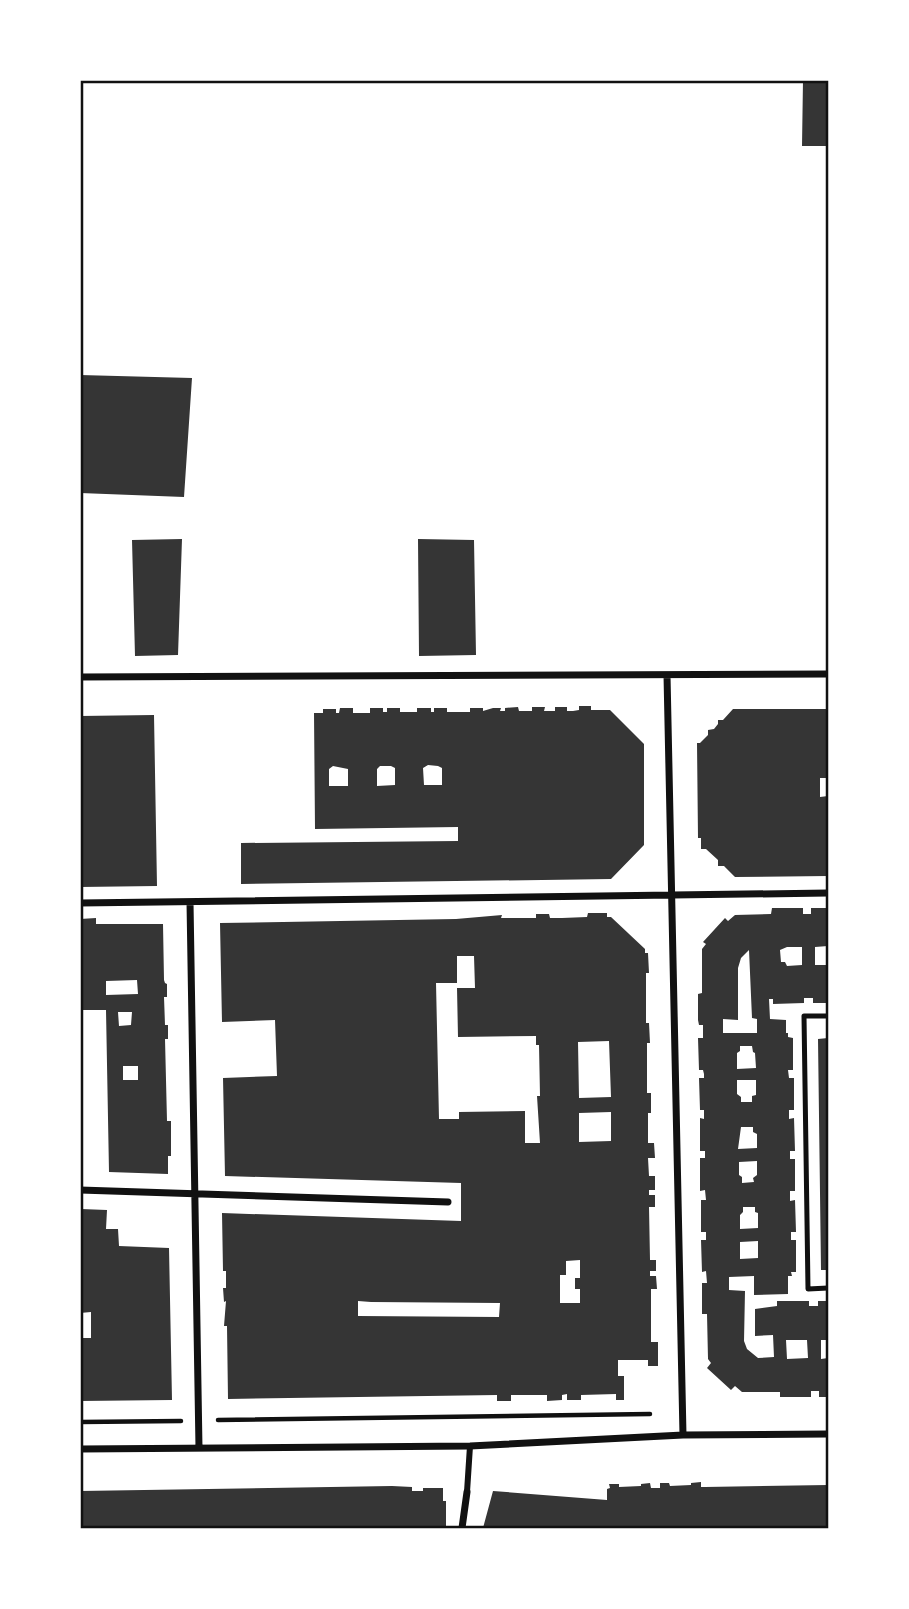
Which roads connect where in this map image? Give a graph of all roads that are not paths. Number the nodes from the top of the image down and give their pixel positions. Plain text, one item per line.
1 (828, 674) edge
2 (667, 675) junction
3 (80, 677) edge
4 (828, 893) edge
5 (673, 897) junction
6 (190, 902) junction
7 (80, 903) edge
8 (828, 1016) edge
9 (80, 1190) edge
10 (195, 1195) junction
11 (448, 1202) dead end
12 (828, 1288) edge
13 (828, 1434) edge
14 (682, 1435) junction
15 (470, 1446) junction
16 (200, 1448) junction
17 (80, 1449) edge
18 (467, 1492) joint
19 (462, 1528) edge

1 - 2 street
2 - 3 street
2 - 5 street
4 - 5 street
5 - 6 street
5 - 14 street
6 - 7 street
6 - 10 street
8 - 12 lane
9 - 10 street
10 - 11 street
10 - 16 street
13 - 14 street
14 - 15 street
15 - 16 street
15 - 18 street
16 - 17 street
18 - 19 street

